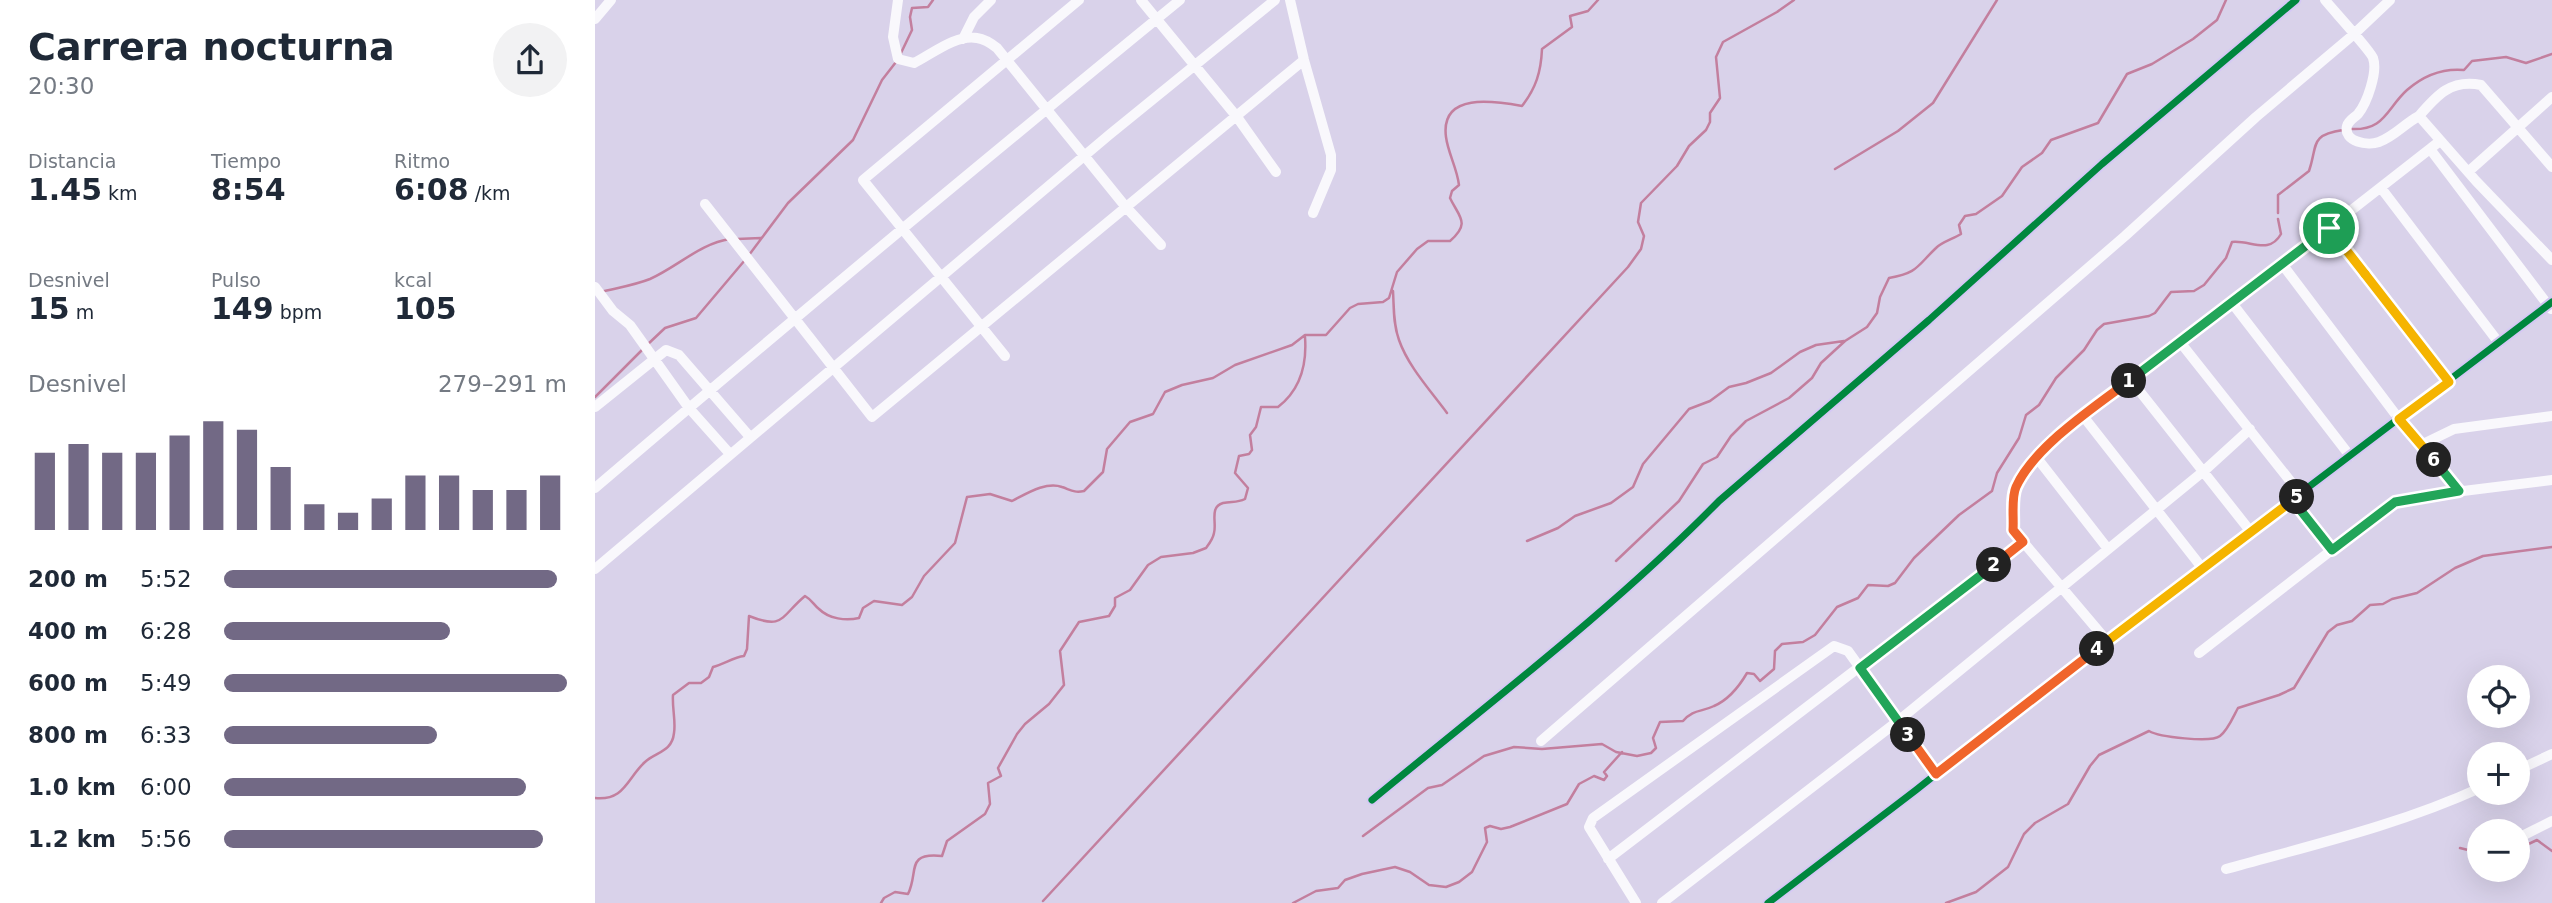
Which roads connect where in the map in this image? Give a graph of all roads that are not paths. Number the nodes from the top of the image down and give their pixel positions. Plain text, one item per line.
1 (611, 0) edge
2 (898, 0) edge
3 (991, 0) edge
4 (1079, 0) edge
5 (1141, 0) edge
6 (1179, 0) edge
7 (1275, 0) edge
8 (1290, 0) edge
9 (2296, 0) edge
10 (2325, 0) edge
11 (2390, 0) edge
12 (595, 19) edge
13 (1156, 20) junction
14 (2353, 35) junction
15 (963, 39) junction
16 (1008, 59) junction
17 (1304, 60) junction
18 (1193, 65) junction
19 (2552, 97) edge
20 (1046, 108) junction
21 (2419, 116) junction
22 (1237, 117) junction
23 (2518, 127) junction
24 (2440, 141) junction
25 (2430, 149) junction
26 (1085, 157) junction
27 (2552, 167) edge
28 (1276, 172) dead end
29 (2468, 172) junction
30 (2381, 188) junction
31 (705, 204) dead end
32 (1125, 206) junction
33 (1313, 213) dead end
34 (904, 228) junction
35 (2329, 228) junction
36 (1161, 244) dead end
37 (2550, 255) edge
38 (2282, 264) junction
39 (943, 277) junction
40 (595, 287) edge
41 (2232, 303) junction
42 (2551, 306) edge
43 (796, 318) junction
44 (983, 327) junction
45 (2180, 342) junction
46 (2499, 343) junction
47 (1005, 356) dead end
48 (653, 359) junction
49 (834, 367) junction
50 (2130, 379) junction
51 (2449, 382) junction
52 (709, 390) junction
53 (595, 407) edge
54 (689, 408) junction
55 (2083, 416) junction
56 (2552, 416) edge
57 (2399, 419) junction
58 (2250, 429) junction
59 (750, 438) junction
60 (2421, 445) junction
61 (730, 454) junction
62 (2350, 456) junction
63 (2037, 458) junction
64 (2203, 472) junction
65 (2552, 480) edge
66 (595, 488) edge
67 (2459, 491) junction
68 (2297, 497) junction
69 (2156, 510) junction
70 (2251, 532) junction
71 (2023, 542) junction
72 (2108, 549) junction
73 (2332, 550) junction
74 (595, 569) edge
75 (2203, 569) junction
76 (2061, 587) junction
77 (2106, 641) junction
78 (2199, 653) dead end
79 (1860, 668) junction
80 (1898, 721) junction
81 (1541, 741) dead end
82 (2552, 754) edge
83 (2530, 764) edge
84 (1936, 774) junction
85 (2467, 794) edge
86 (1372, 800) dead end
87 (2552, 821) edge
88 (2530, 832) edge
89 (1608, 859) junction
90 (2227, 869) dead end
91 (1636, 903) edge
92 (1662, 903) edge
93 (1768, 903) edge

1 - 12 street
2 - 15 street
3 - 15 street
4 - 16 street
5 - 13 street
6 - 13 street
7 - 18 street
8 - 17 street
9 - 86 street
10 - 14 street
11 - 14 street
13 - 18 street
13 - 20 street
14 - 21 street
14 - 81 street
15 - 16 street
16 - 20 street
16 - 34 street
17 - 22 street
17 - 33 street
18 - 22 street
18 - 26 street
19 - 23 street
20 - 26 street
20 - 34 street
21 - 23 street
21 - 24 street
22 - 28 street
22 - 32 street
23 - 27 street
23 - 29 street
24 - 25 street
24 - 29 street
25 - 30 street
25 - 42 street
26 - 32 street
26 - 39 street
29 - 37 street
30 - 35 street
30 - 46 street
31 - 43 street
32 - 36 street
32 - 44 street
34 - 39 street
34 - 43 street
35 - 38 street
35 - 51 street
38 - 41 street
38 - 57 street
39 - 44 street
39 - 49 street
40 - 48 street
41 - 45 street
41 - 62 street
42 - 46 street
43 - 49 street
43 - 52 street
44 - 47 street
44 - 49 street
45 - 50 street
45 - 58 street
46 - 51 street
48 - 52 street
48 - 53 street
48 - 54 street
49 - 59 street
50 - 55 street
50 - 64 street
51 - 57 street
52 - 54 street
52 - 59 street
54 - 61 street
54 - 66 street
55 - 63 street
55 - 69 street
56 - 60 street
57 - 60 street
57 - 62 street
58 - 64 street
58 - 68 street
59 - 61 street
60 - 67 street
61 - 74 street
62 - 68 street
63 - 71 street
63 - 72 street
64 - 69 street
64 - 70 street
65 - 67 street
67 - 73 street
68 - 70 street
68 - 73 street
69 - 72 street
69 - 75 street
70 - 75 street
71 - 76 street
71 - 79 street
72 - 76 street
73 - 78 street
75 - 77 street
76 - 77 street
76 - 80 street
77 - 84 street
79 - 80 street
79 - 89 street
79 - 89 street
80 - 84 street
80 - 92 street
82 - 83 street
84 - 93 street
85 - 90 street
87 - 88 street
89 - 91 street

